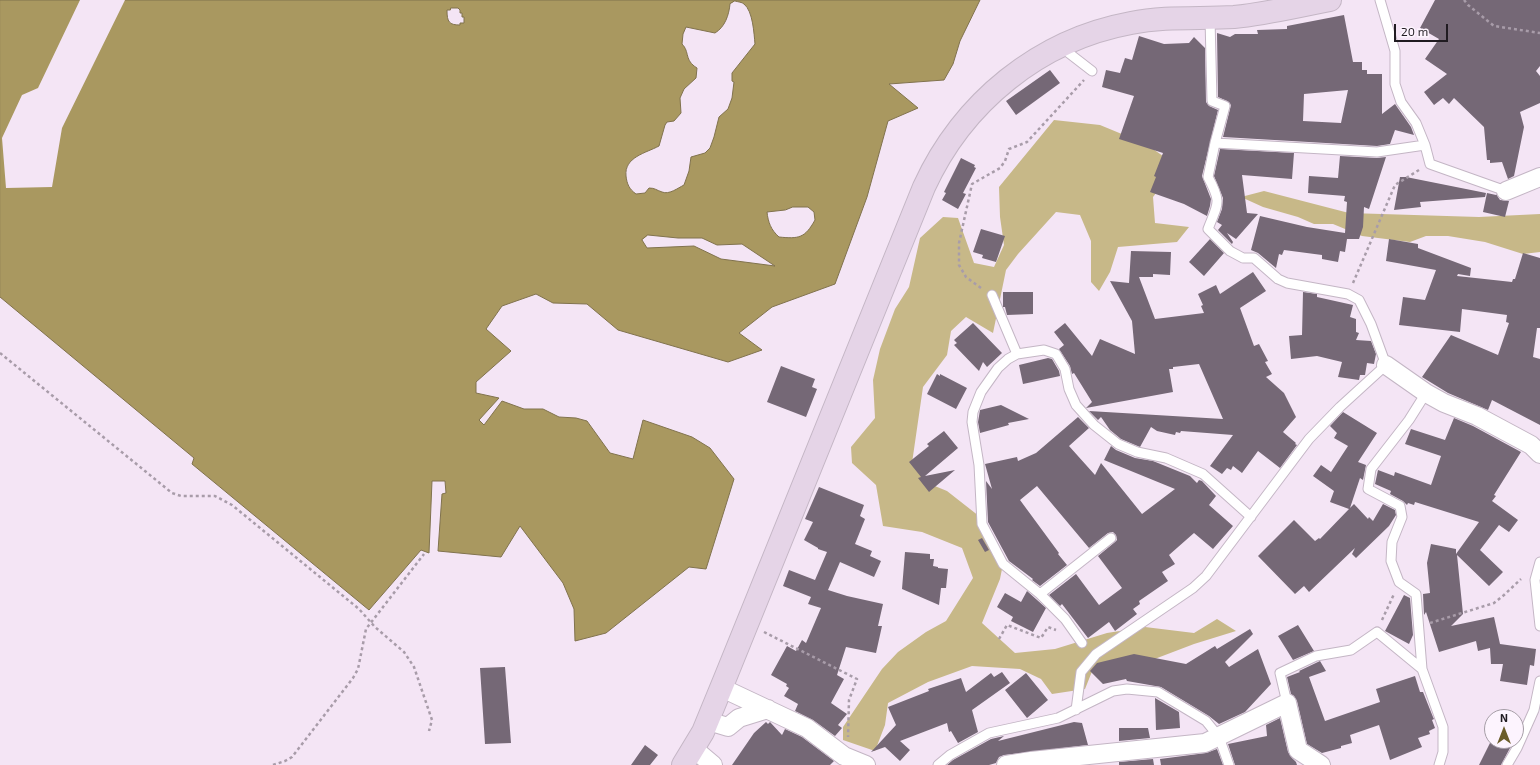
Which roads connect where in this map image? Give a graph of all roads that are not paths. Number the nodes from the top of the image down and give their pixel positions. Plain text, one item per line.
1 (1330, 0) edge
2 (1380, 0) edge
3 (1210, 18) junction
4 (1060, 46) junction
5 (1092, 70) road end
6 (1214, 143) junction
7 (1425, 145) junction
8 (1540, 177) edge
9 (1506, 192) joint
10 (992, 295) road end
11 (1017, 354) junction
12 (1386, 365) junction
13 (1426, 393) junction
14 (1540, 454) edge
15 (1251, 517) junction
16 (1112, 538) dead end
17 (1540, 562) edge
18 (1040, 594) junction
19 (1540, 626) edge
20 (1082, 643) road end
21 (1422, 669) junction
22 (1540, 681) edge
23 (722, 688) junction
24 (1287, 703) junction
25 (768, 709) junction
26 (1076, 710) junction
27 (708, 721) junction
28 (1220, 736) junction
29 (688, 757) edge
30 (713, 765) edge
31 (866, 765) edge
32 (938, 765) edge
33 (1006, 765) edge
34 (1229, 765) edge
35 (1320, 765) edge
36 (1439, 765) edge
37 (1507, 765) edge

1 - 3 street
2 - 7 lane
3 - 4 street
3 - 6 lane
4 - 5 lane
4 - 23 street
6 - 7 lane
6 - 12 lane
7 - 9 lane
8 - 9 street
10 - 11 lane
11 - 15 lane
11 - 18 lane
12 - 13 street
12 - 15 lane
13 - 14 street
13 - 21 lane
15 - 26 lane
16 - 18 lane
17 - 19 lane
18 - 20 lane
21 - 24 lane
21 - 36 lane
22 - 37 lane
23 - 25 street
23 - 27 street
24 - 28 street
24 - 35 street
25 - 27 street
25 - 31 street
26 - 28 lane
26 - 32 lane
27 - 29 street
28 - 33 street
28 - 34 lane
29 - 30 street

